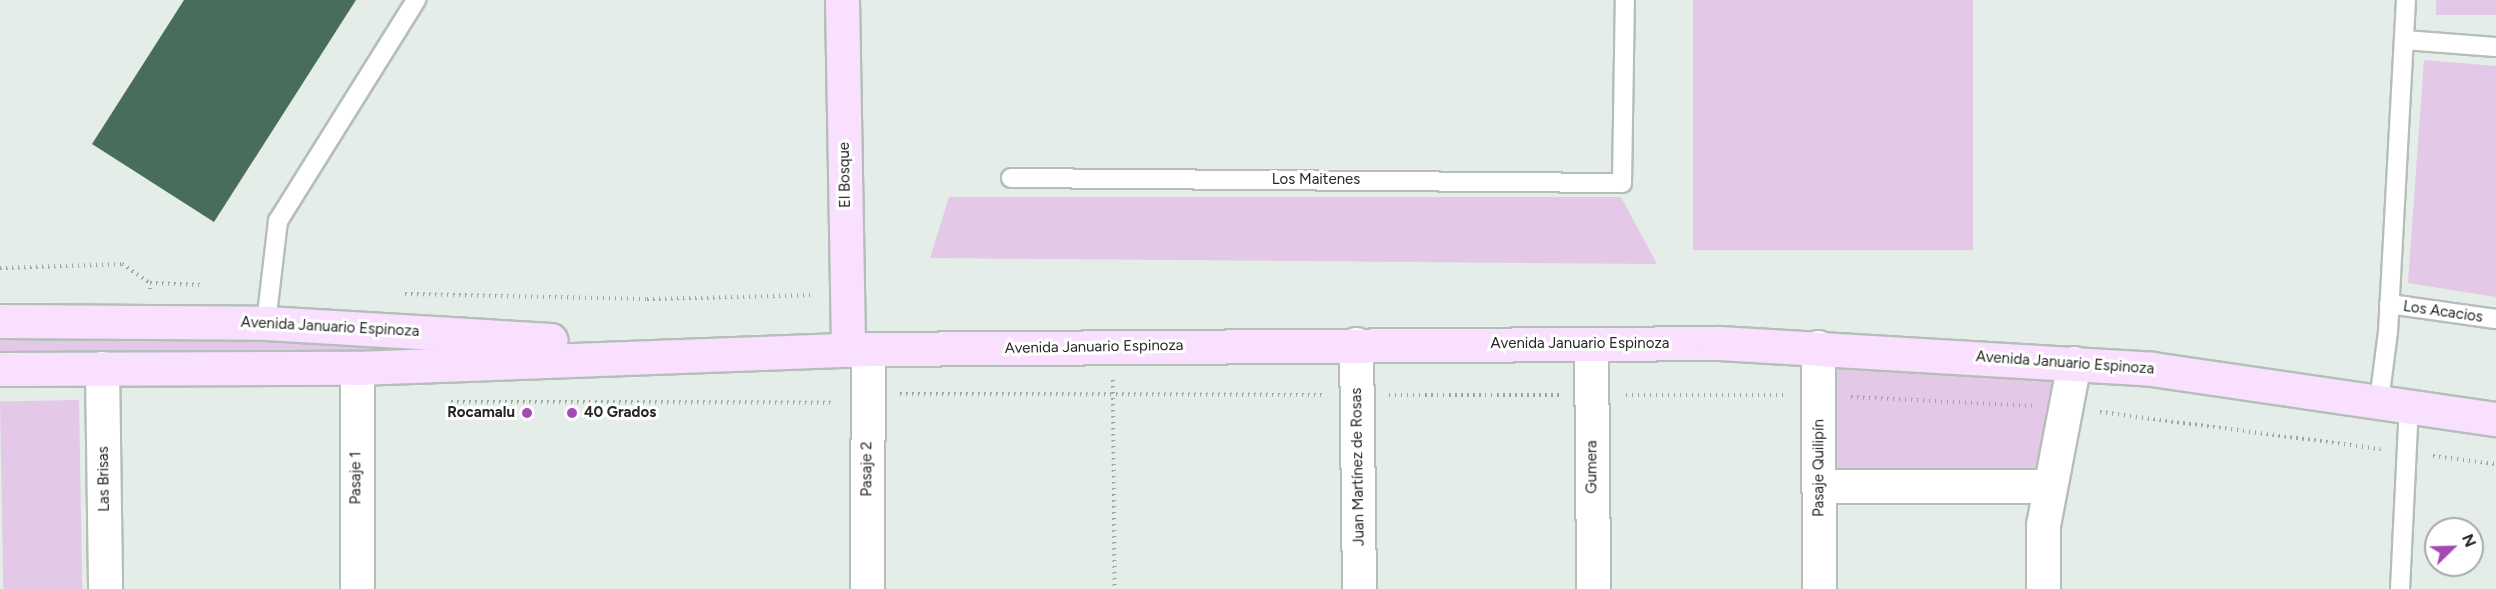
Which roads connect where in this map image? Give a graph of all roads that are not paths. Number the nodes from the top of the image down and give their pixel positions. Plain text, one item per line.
1 (416, 0) edge
2 (842, 0) edge
3 (1625, 0) edge
4 (2406, 0) edge
5 (2404, 40) junction
6 (2496, 47) edge
7 (1011, 177) dead end
8 (2389, 304) junction
9 (2496, 319) edge
10 (0, 321) edge
11 (266, 323) junction
12 (1356, 344) junction
13 (1591, 345) junction
14 (1818, 347) junction
15 (858, 349) junction
16 (658, 353) junction
17 (2074, 363) junction
18 (102, 368) junction
19 (357, 368) junction
20 (0, 369) edge
21 (2394, 404) junction
22 (2496, 419) edge
23 (1819, 486) junction
24 (2049, 486) junction
25 (105, 589) edge
26 (357, 589) edge
27 (867, 589) edge
28 (1359, 589) edge
29 (1593, 589) edge
30 (1819, 589) edge
31 (2043, 589) edge
32 (2400, 589) edge

1 - 11 lane
2 - 15 main road, El Bosque
3 - 7 lane, Los Maitenes
4 - 5 lane
5 - 6 lane
5 - 8 lane
8 - 9 lane, Los Acacios
8 - 21 lane
10 - 11 main road, Avenida Januario Espinoza
11 - 16 main road, Avenida Januario Espinoza
12 - 13 main road, Avenida Januario Espinoza
12 - 15 main road, Avenida Januario Espinoza
12 - 28 street, Juan Martínez de Rosas
13 - 14 main road, Avenida Januario Espinoza
13 - 29 street, Gumera
14 - 17 main road, Avenida Januario Espinoza
14 - 23 street, Pasaje Quilipín
15 - 16 main road, Avenida Januario Espinoza
15 - 27 street, Pasaje 2
16 - 19 main road, Avenida Januario Espinoza
17 - 21 main road, Avenida Januario Espinoza
17 - 24 street
18 - 19 main road, Avenida Januario Espinoza
18 - 20 main road, Avenida Januario Espinoza
18 - 25 street, Las Brisas
19 - 26 street, Pasaje 1
21 - 22 main road, Avenida Januario Espinoza
21 - 32 lane
23 - 24 street
23 - 30 street, Pasaje Quilipín
24 - 31 street

